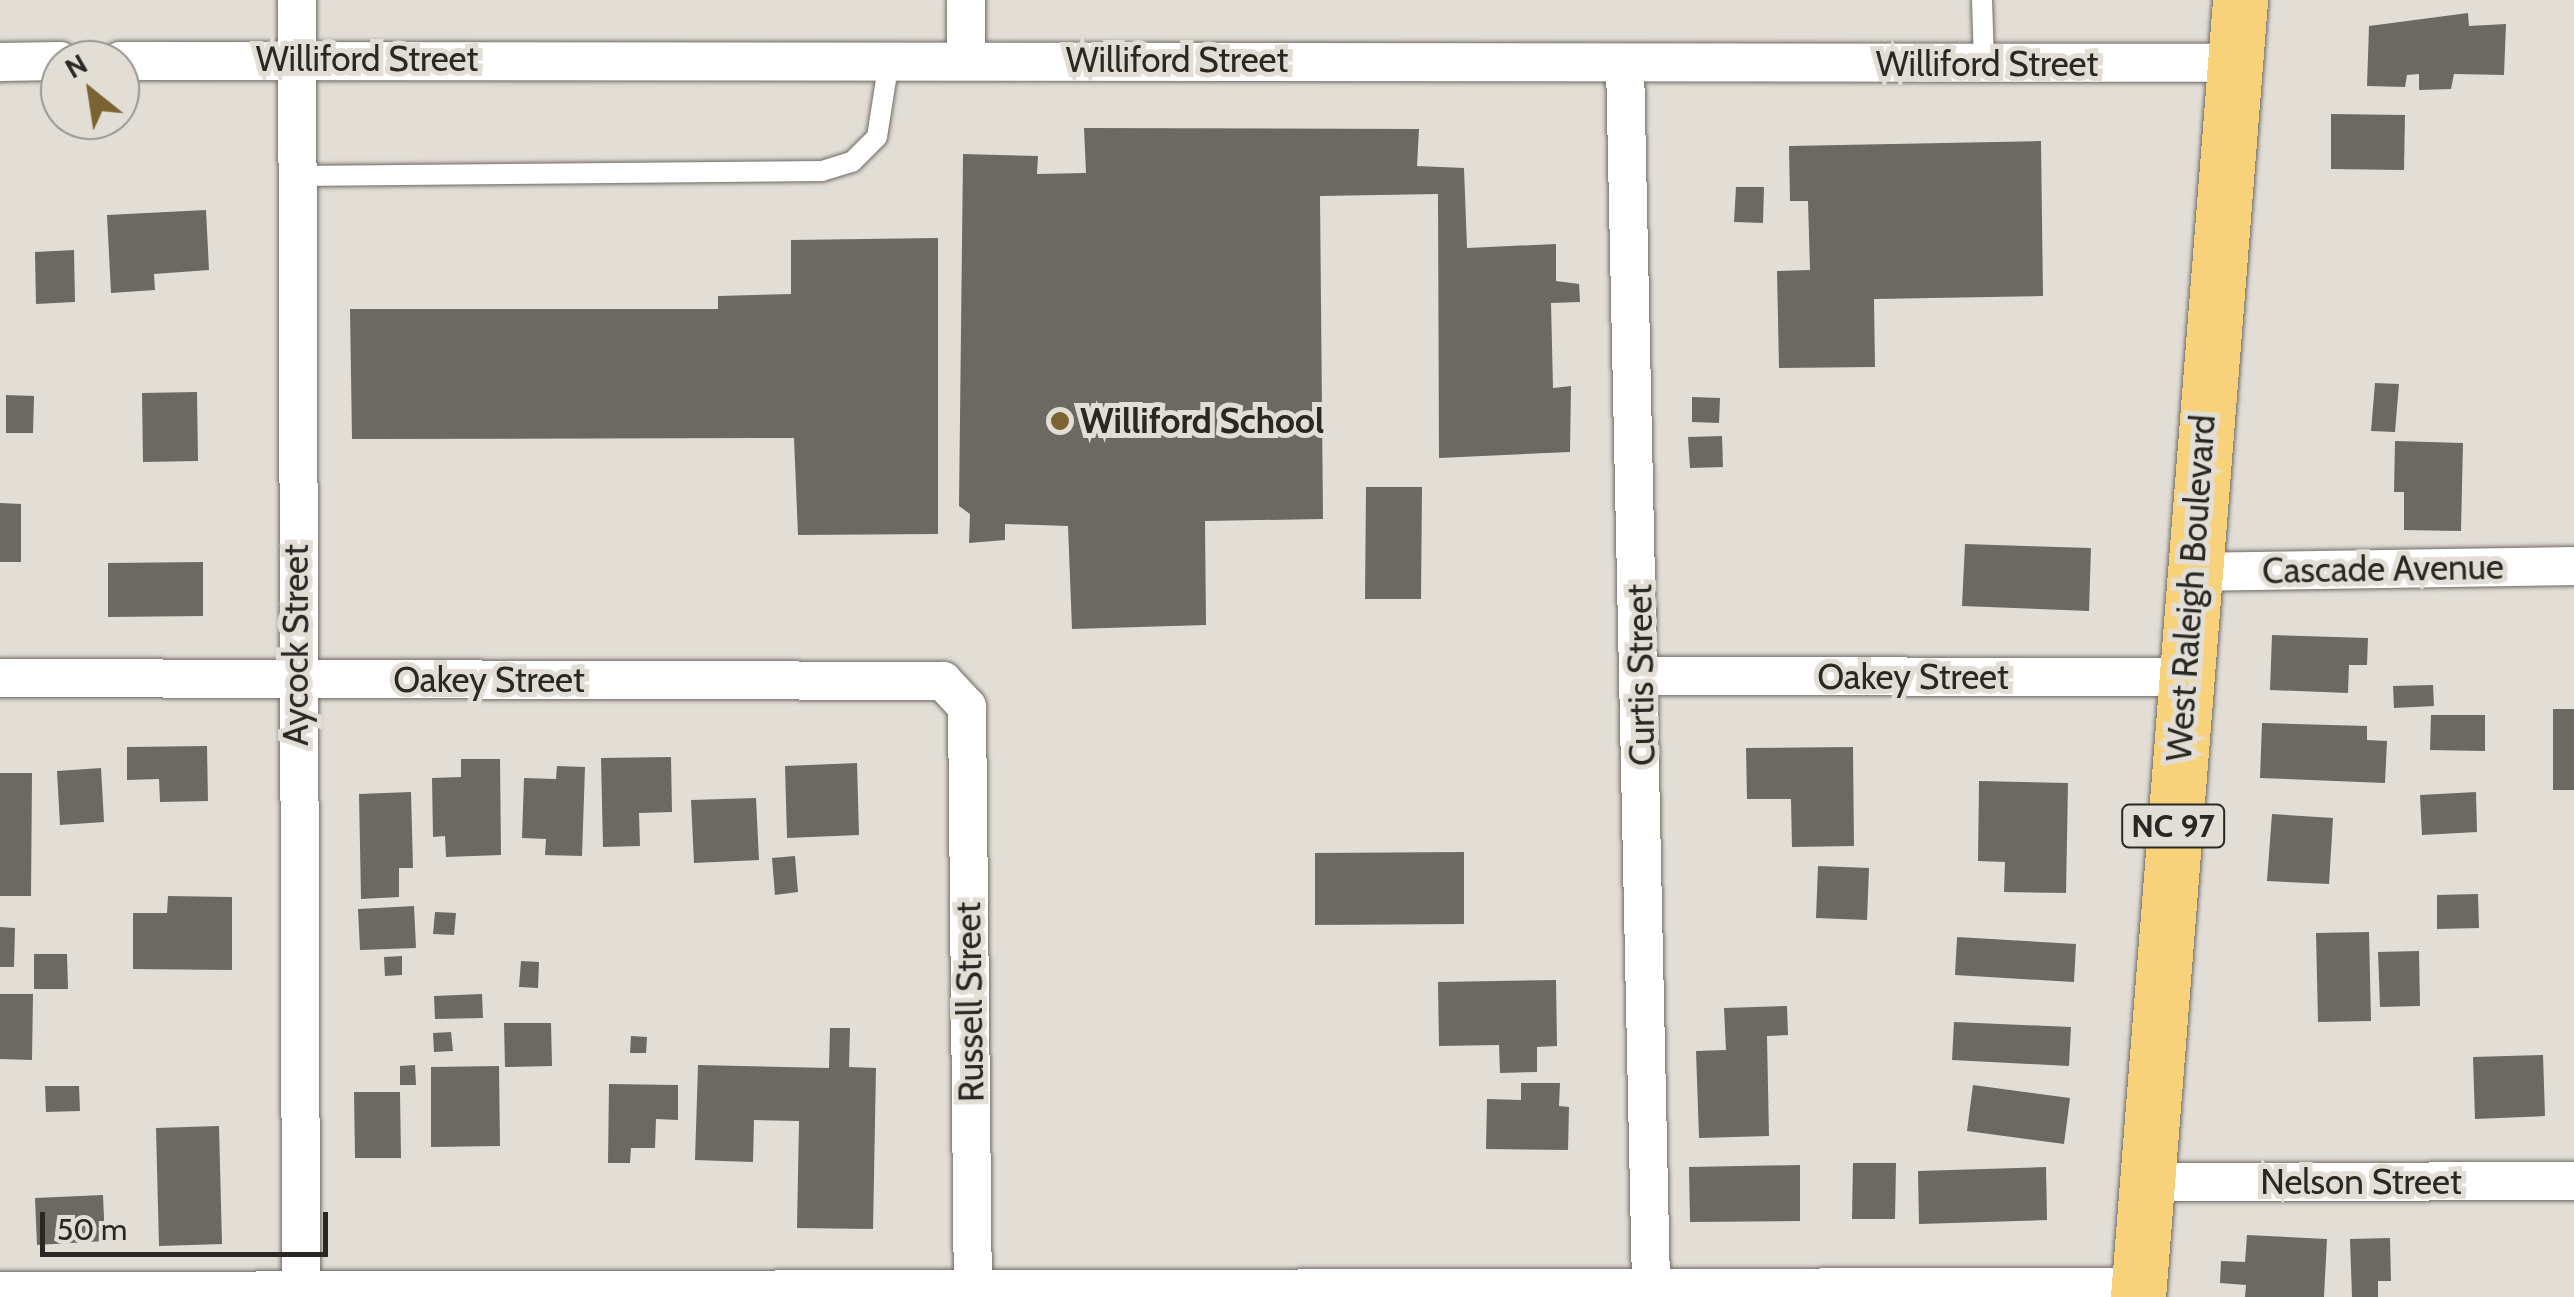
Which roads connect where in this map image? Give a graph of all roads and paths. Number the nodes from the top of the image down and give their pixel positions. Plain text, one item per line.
1 (298, 0) edge
2 (966, 0) edge
3 (1982, 0) edge
4 (2240, 0) edge
5 (297, 59) junction
6 (888, 60) junction
7 (966, 60) junction
8 (40, 61) edge
9 (140, 61) edge
10 (0, 62) edge
11 (2233, 63) junction
12 (1625, 64) junction
13 (1984, 64) junction
14 (297, 176) junction
15 (2574, 566) edge
16 (2192, 572) junction
17 (1642, 676) junction
18 (2184, 677) junction
19 (0, 678) edge
20 (295, 679) junction
21 (967, 707) joint
22 (2574, 1181) edge
23 (2147, 1182) junction
24 (1652, 1287) junction
25 (301, 1289) junction
26 (0, 1291) edge
27 (973, 1292) edge
28 (2138, 1292) edge

1 - 5 street, Aycock Street
2 - 7 street
3 - 13 lane
4 - 11 main road, West Raleigh Boulevard / NC 97
5 - 6 street, Williford Street
5 - 9 street, Williford Street
5 - 14 street, Aycock Street
6 - 7 street, Williford Street
6 - 14 lane
7 - 12 street, Williford Street
8 - 10 street
11 - 13 street, Williford Street
11 - 16 main road, West Raleigh Boulevard / NC 97
12 - 13 street, Williford Street
12 - 17 street, Curtis Street
14 - 20 street, Aycock Street
15 - 16 street, Cascade Avenue
16 - 18 main road, West Raleigh Boulevard / NC 97
17 - 18 street, Oakey Street
17 - 24 street, Curtis Street
18 - 23 main road, West Raleigh Boulevard / NC 97
19 - 20 street, Oakey Street
20 - 21 street, Oakey Street
20 - 25 street, Aycock Street
21 - 27 street, Russell Street
22 - 23 street, Nelson Street
23 - 28 main road, West Raleigh Boulevard / NC 97
24 - 27 street
24 - 28 street
25 - 26 street
25 - 27 street

